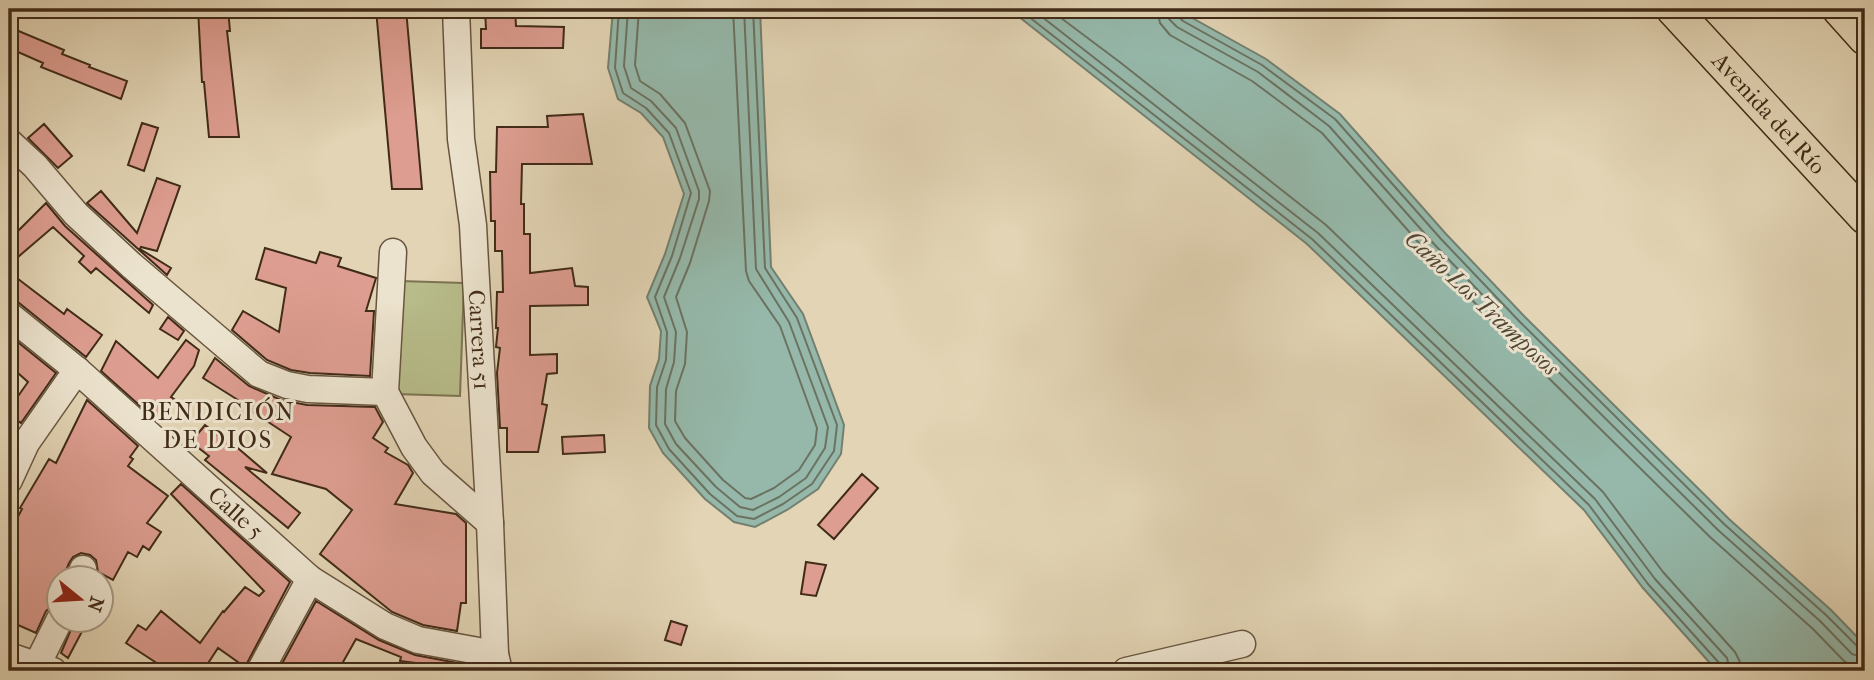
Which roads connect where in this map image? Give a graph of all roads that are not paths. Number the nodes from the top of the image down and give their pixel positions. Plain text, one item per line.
1 (456, 9) edge
2 (1673, 9) edge
3 (1839, 9) edge
4 (1865, 38) edge
5 (9, 142) edge
6 (1865, 217) edge
7 (393, 252) dead end
8 (9, 315) edge
9 (77, 370) junction
10 (385, 391) junction
11 (9, 480) edge
12 (490, 523) junction
13 (310, 579) junction
14 (55, 634) edge
15 (1242, 644) dead end
16 (9, 656) edge
17 (497, 663) edge
18 (45, 668) edge
19 (260, 671) edge
20 (1126, 671) edge

1 - 12 street, Carrera 51
2 - 6 main road, Avenida del Río
3 - 4 main road
5 - 10 street
7 - 10 street
8 - 9 street, Calle 5
9 - 11 street
9 - 13 street, Calle 5
10 - 12 street
12 - 17 street, Carrera 51
13 - 17 street, Calle 5
13 - 19 street
14 - 18 street
15 - 20 street
16 - 18 street

